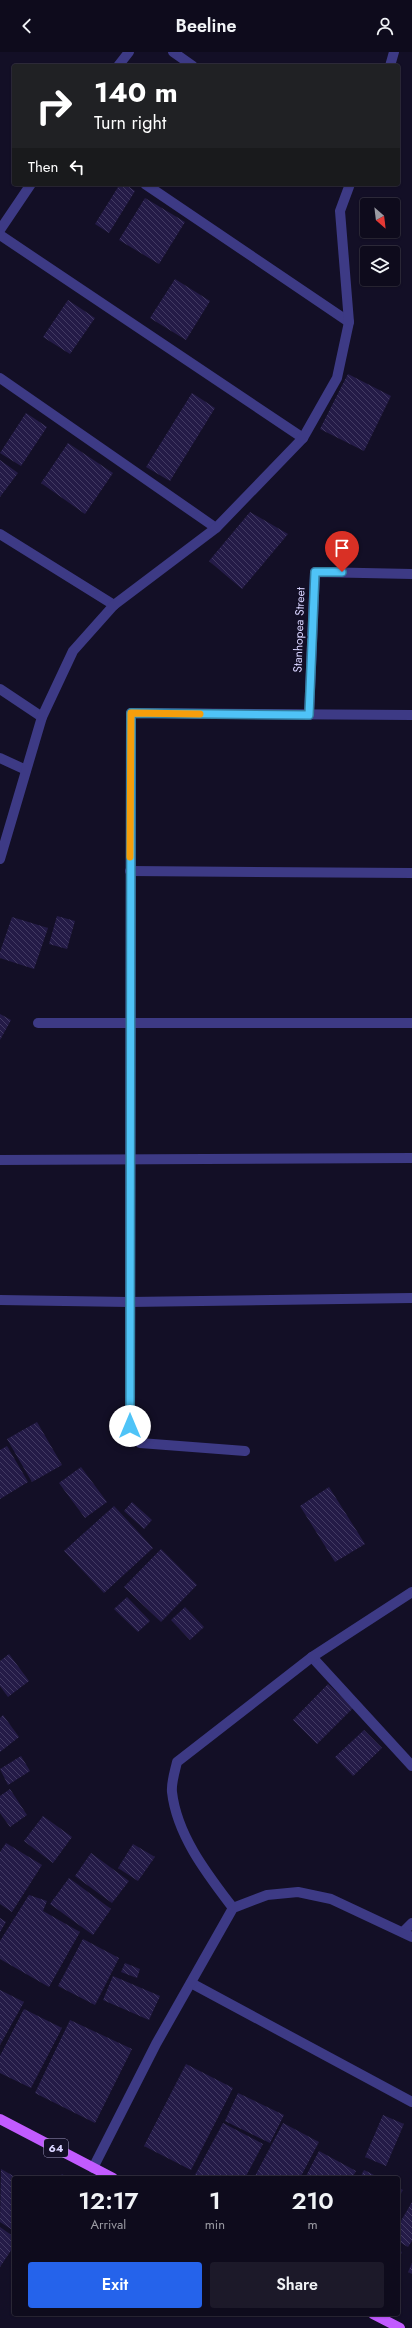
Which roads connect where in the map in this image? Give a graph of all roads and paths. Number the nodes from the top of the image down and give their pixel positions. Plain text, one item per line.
1 (129, 52) edge
2 (173, 52) edge
3 (394, 52) edge
4 (120, 64) edge
5 (190, 64) edge
6 (391, 64) edge
7 (30, 186) edge
8 (148, 186) edge
9 (349, 186) edge
10 (0, 230) edge
11 (0, 235) edge
12 (349, 322) junction
13 (0, 378) edge
14 (303, 438) junction
15 (216, 528) junction
16 (0, 534) edge
17 (412, 574) edge
18 (114, 605) junction
19 (0, 689) edge
20 (309, 715) junction
21 (412, 715) edge
22 (42, 717) junction
23 (0, 758) edge
24 (26, 770) junction
25 (0, 859) edge
26 (130, 870) junction
27 (412, 872) edge
28 (130, 1022) junction
29 (38, 1023) dead end
30 (412, 1023) edge
31 (412, 1158) edge
32 (0, 1160) edge
33 (129, 1160) junction
34 (412, 1298) edge
35 (0, 1300) edge
36 (129, 1302) junction
37 (245, 1451) dead end
38 (412, 1592) edge
39 (312, 1657) junction
40 (412, 1766) edge
41 (233, 1908) junction
42 (412, 1924) edge
43 (408, 1934) edge
44 (191, 1983) junction
45 (412, 2102) edge
46 (0, 2119) edge
47 (93, 2168) junction
48 (109, 2176) edge
49 (377, 2316) edge
50 (400, 2328) edge

1 - 4 street
2 - 5 street
3 - 6 street
7 - 10 street
8 - 12 street
9 - 12 street
11 - 14 street
12 - 14 street
13 - 15 street
14 - 15 street
15 - 18 street
16 - 18 street
17 - 20 street, Stanhopea Street
18 - 22 street
19 - 22 street
20 - 21 street
20 - 26 street
22 - 24 street
23 - 24 street
24 - 25 street
26 - 27 street
26 - 28 street
28 - 29 street
28 - 30 street
28 - 33 street
31 - 33 street
32 - 33 street
33 - 36 street
34 - 36 street
35 - 36 street
36 - 37 street
38 - 39 street
39 - 40 street
39 - 41 street
41 - 43 street
41 - 44 street
42 - 43 street
44 - 45 street
44 - 47 street
46 - 47 main road, 64
47 - 48 main road, 64
49 - 50 main road

